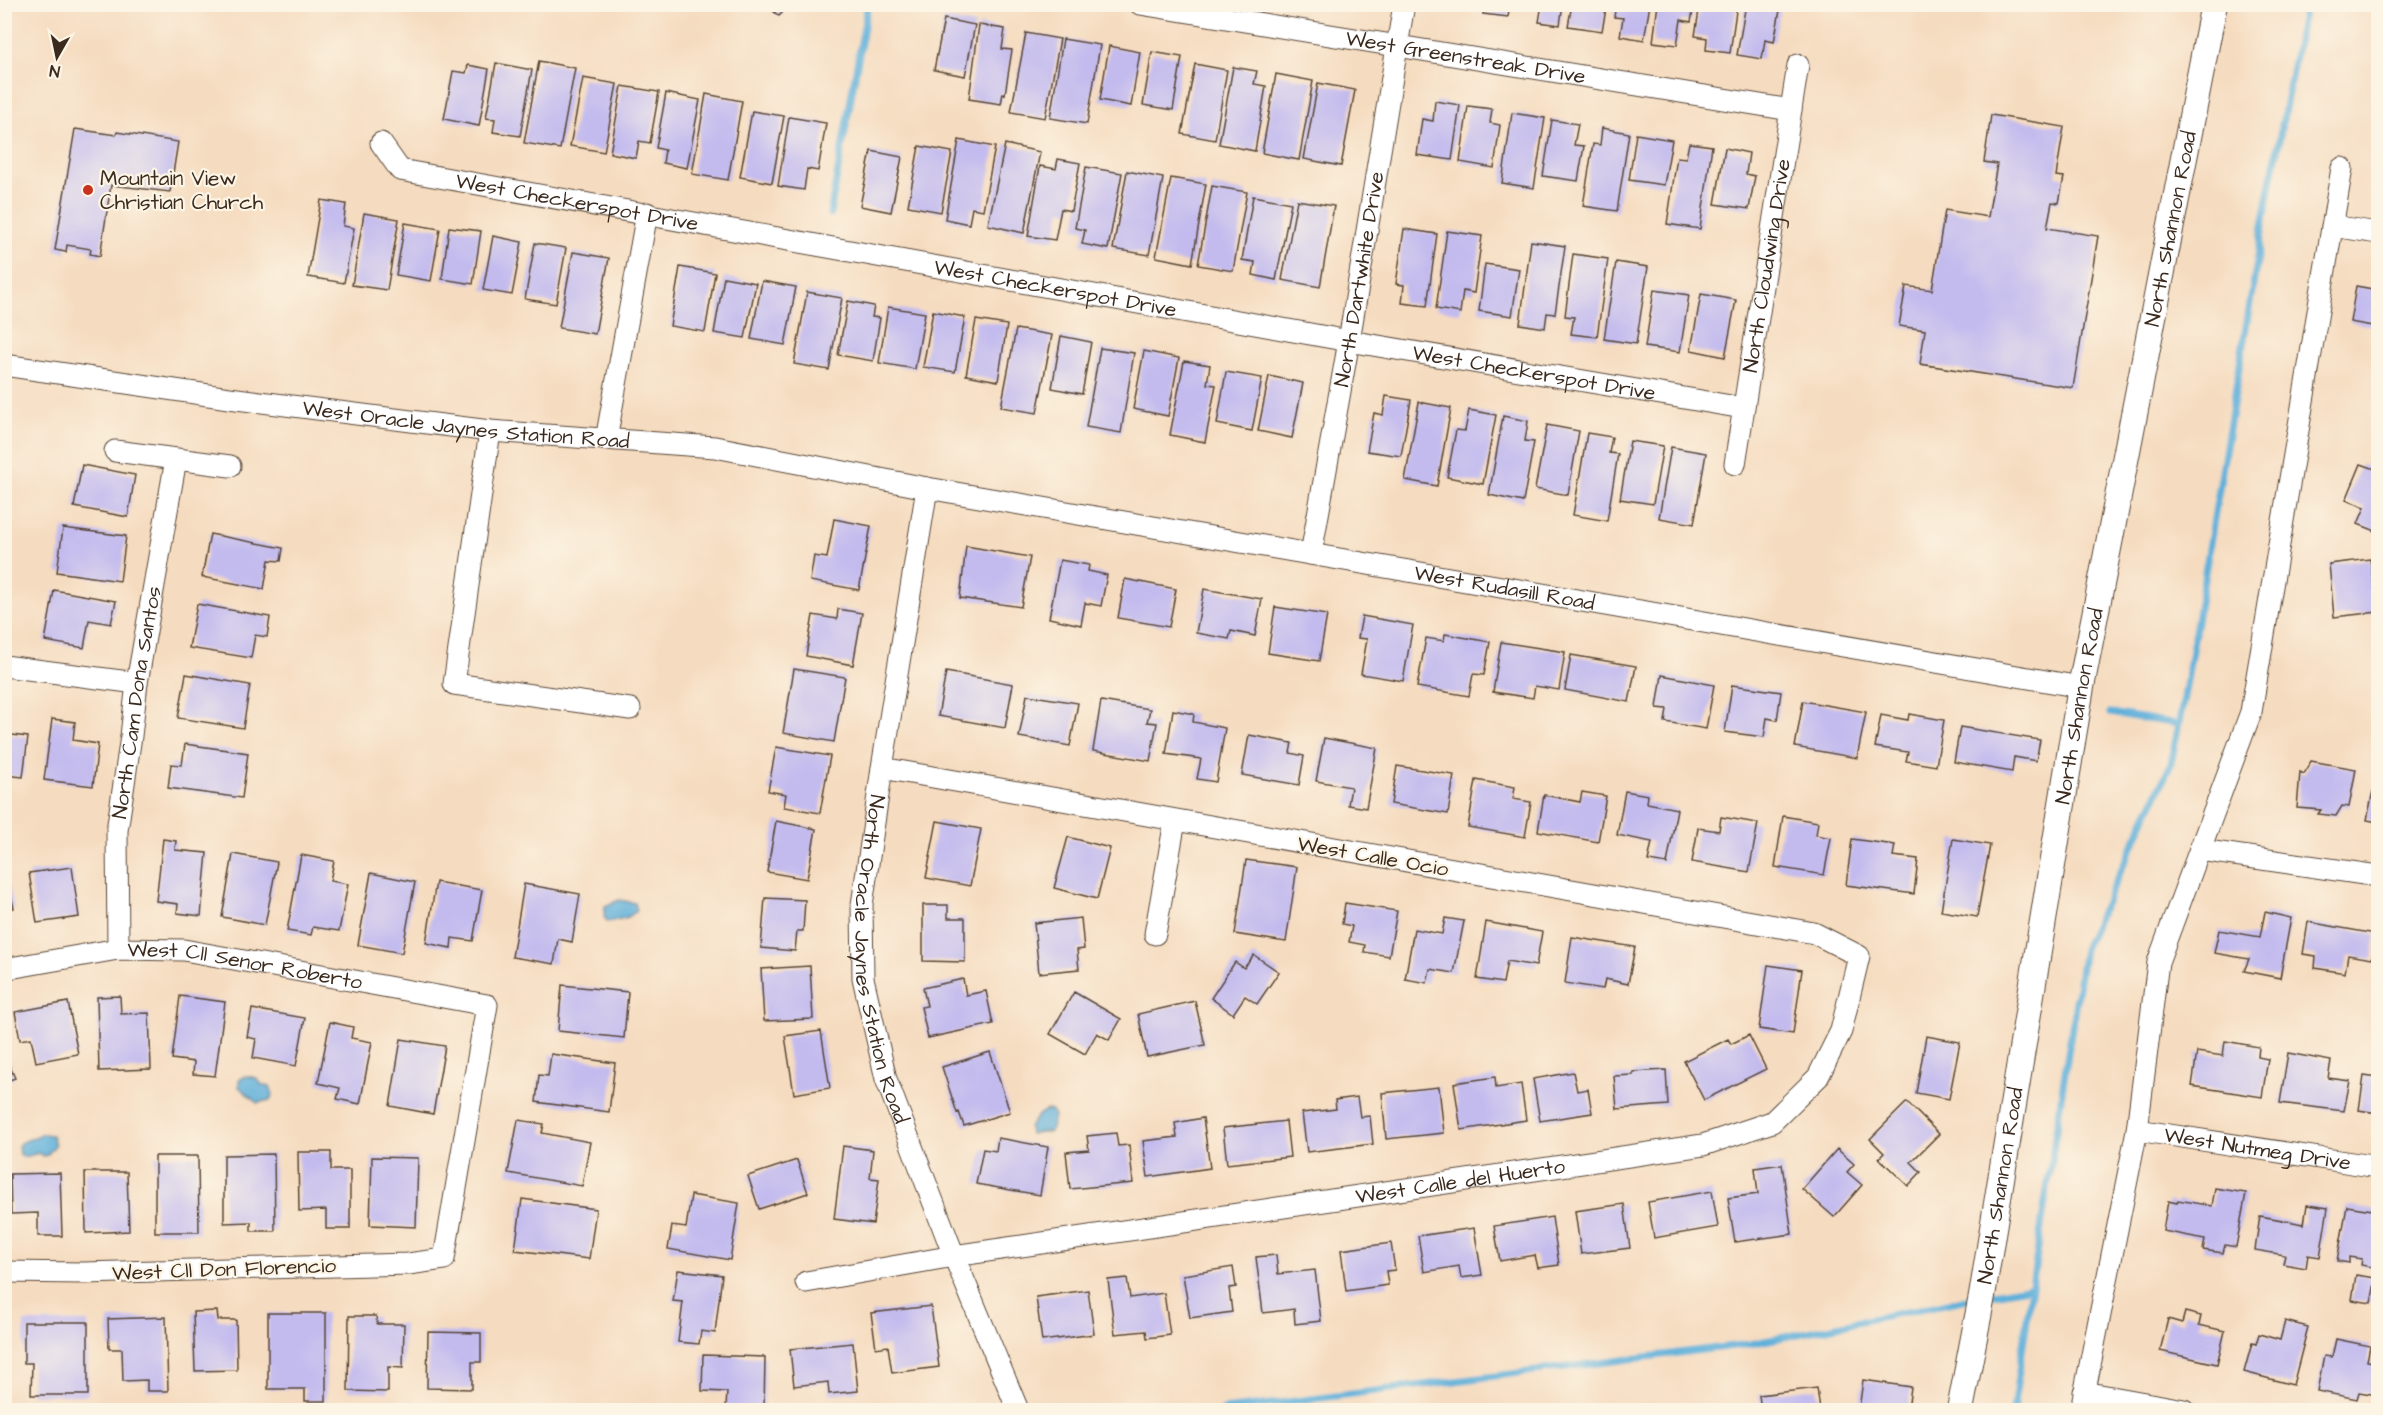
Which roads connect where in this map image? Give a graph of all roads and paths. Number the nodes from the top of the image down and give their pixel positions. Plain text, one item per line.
1 (1140, 4) edge
2 (1404, 4) edge
3 (2214, 4) edge
4 (1398, 45) junction
5 (1798, 65) dead end
6 (1791, 110) junction
7 (381, 144) dead end
8 (2342, 168) dead end
9 (647, 213) junction
10 (2332, 226) junction
11 (2379, 233) edge
12 (1349, 341) junction
13 (4, 365) edge
14 (1743, 408) junction
15 (490, 430) junction
16 (606, 440) junction
17 (115, 451) dead end
18 (176, 459) junction
19 (1735, 464) dead end
20 (230, 466) dead end
21 (927, 489) junction
22 (1311, 554) junction
23 (4, 666) edge
24 (136, 683) junction
25 (2081, 687) junction
26 (630, 709) dead end
27 (882, 768) junction
28 (1175, 821) junction
29 (2200, 850) junction
30 (2379, 876) edge
31 (1155, 934) dead end
32 (118, 949) junction
33 (1859, 956) joint
34 (4, 969) edge
35 (2137, 1130) junction
36 (2379, 1167) edge
37 (954, 1256) junction
38 (444, 1259) joint
39 (4, 1272) edge
40 (806, 1282) dead end
41 (2083, 1401) edge
42 (1018, 1410) edge
43 (1960, 1410) edge
44 (2184, 1410) edge

1 - 4 street, West Greenstreak Drive
2 - 4 street, North Dartwhite Drive
3 - 25 street, North Shannon Road
4 - 6 street, West Greenstreak Drive
4 - 12 street, North Dartwhite Drive
5 - 6 street, North Cloudwing Drive
6 - 14 street, North Cloudwing Drive
7 - 9 street, West Checkerspot Drive
8 - 10 street
9 - 12 street, West Checkerspot Drive
9 - 16 street
10 - 11 street
10 - 29 street
12 - 14 street, West Checkerspot Drive
12 - 22 street, North Dartwhite Drive
13 - 15 street, West Oracle Jaynes Station Road
14 - 19 street, North Cloudwing Drive
15 - 16 street, West Oracle Jaynes Station Road
15 - 26 street
16 - 21 street, West Oracle Jaynes Station Road
17 - 18 street
18 - 20 street
18 - 24 street, North Cam Dona Santos
21 - 22 street, West Rudasill Road
21 - 27 street, North Oracle Jaynes Station Road
22 - 25 street, West Rudasill Road
23 - 24 street
24 - 32 street, North Cam Dona Santos
25 - 43 street, North Shannon Road
27 - 28 street, West Calle Ocio
27 - 37 street, North Oracle Jaynes Station Road
28 - 31 street
28 - 33 street, West Calle Ocio
29 - 30 street
29 - 35 street
32 - 34 street, West Cll Senor Roberto
32 - 38 street, West Cll Senor Roberto
33 - 37 street, West Calle del Huerto
35 - 36 street, West Nutmeg Drive
35 - 41 street
37 - 40 street, West Calle del Huerto
37 - 42 street, North Oracle Jaynes Station Road
38 - 39 street, West Cll Don Florencio
41 - 44 street

